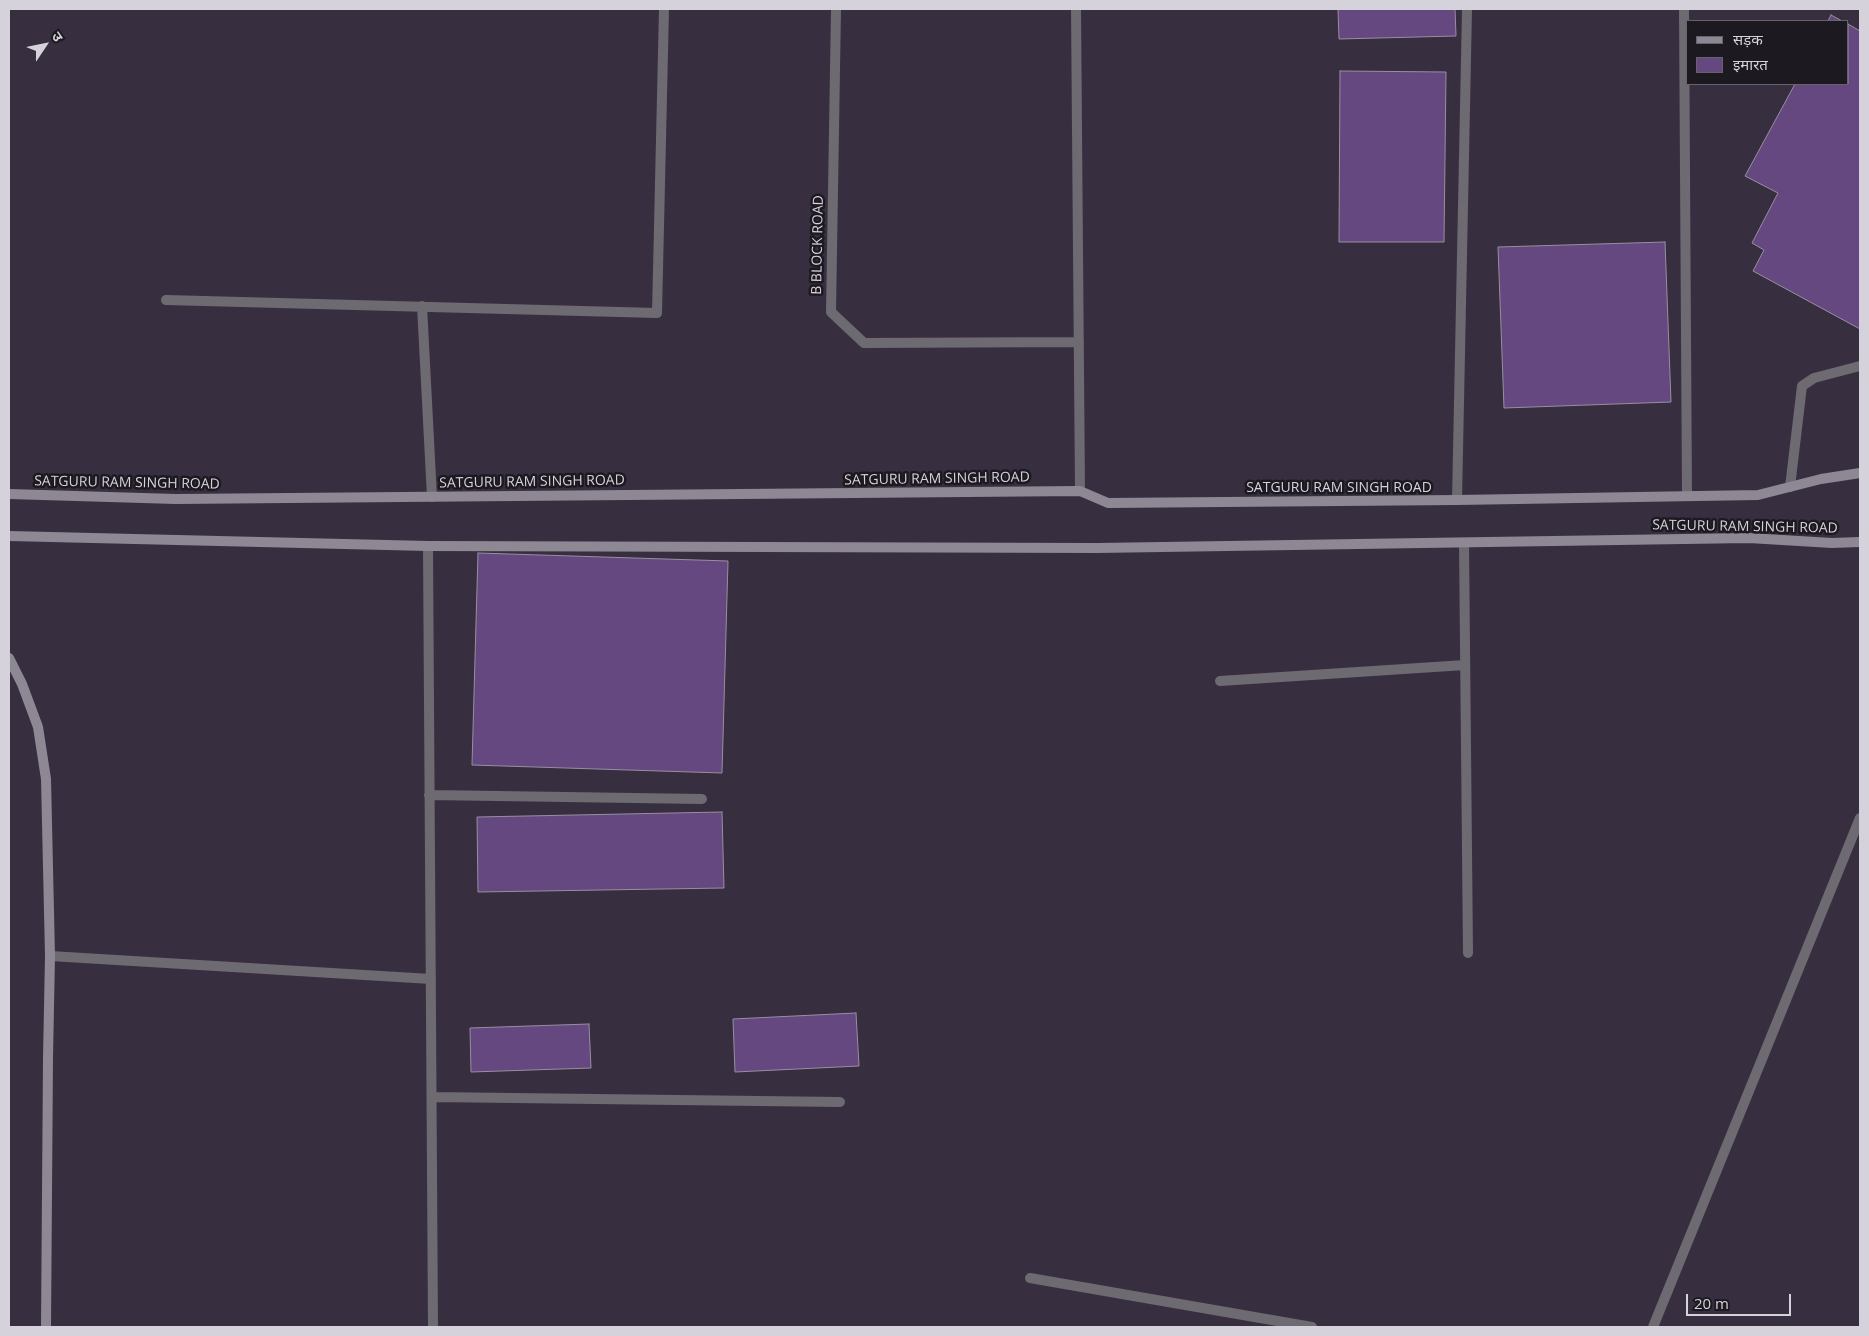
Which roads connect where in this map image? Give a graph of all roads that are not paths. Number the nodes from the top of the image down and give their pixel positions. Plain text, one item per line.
1 (664, 9) edge
2 (836, 9) edge
3 (1076, 9) edge
4 (1467, 9) edge
5 (1684, 9) edge
6 (166, 300) dead end
7 (422, 306) junction
8 (1079, 342) junction
9 (1860, 366) edge
10 (1860, 473) edge
11 (1790, 487) junction
12 (1080, 491) junction
13 (9, 494) edge
14 (1687, 496) junction
15 (432, 497) junction
16 (1458, 500) junction
17 (9, 536) edge
18 (1464, 542) junction
19 (1860, 542) edge
20 (428, 546) junction
21 (9, 658) edge
22 (1466, 665) junction
23 (1220, 681) dead end
24 (429, 795) junction
25 (702, 799) dead end
26 (1860, 818) edge
27 (1468, 953) dead end
28 (50, 956) junction
29 (431, 979) junction
30 (432, 1097) junction
31 (840, 1102) dead end
32 (1030, 1278) dead end
33 (46, 1327) edge
34 (433, 1327) edge
35 (1312, 1327) edge
36 (1653, 1327) edge

1 - 7 street
2 - 8 street, B BLOCK ROAD
3 - 8 street
4 - 16 street
5 - 14 street
6 - 7 street
7 - 15 street
8 - 12 street
9 - 11 street
10 - 11 street, SATGURU RAM SINGH ROAD
11 - 14 street, SATGURU RAM SINGH ROAD
12 - 15 street, SATGURU RAM SINGH ROAD
12 - 16 street, SATGURU RAM SINGH ROAD
13 - 15 street, SATGURU RAM SINGH ROAD
14 - 16 street, SATGURU RAM SINGH ROAD
17 - 20 street, SATGURU RAM SINGH ROAD
18 - 19 street, SATGURU RAM SINGH ROAD
18 - 20 street, SATGURU RAM SINGH ROAD
18 - 22 street
20 - 24 street
21 - 28 street
22 - 23 street
22 - 27 street
24 - 25 street
24 - 29 street
26 - 36 street
28 - 29 street
28 - 33 street
29 - 30 street
30 - 31 street
30 - 34 street
32 - 35 street

